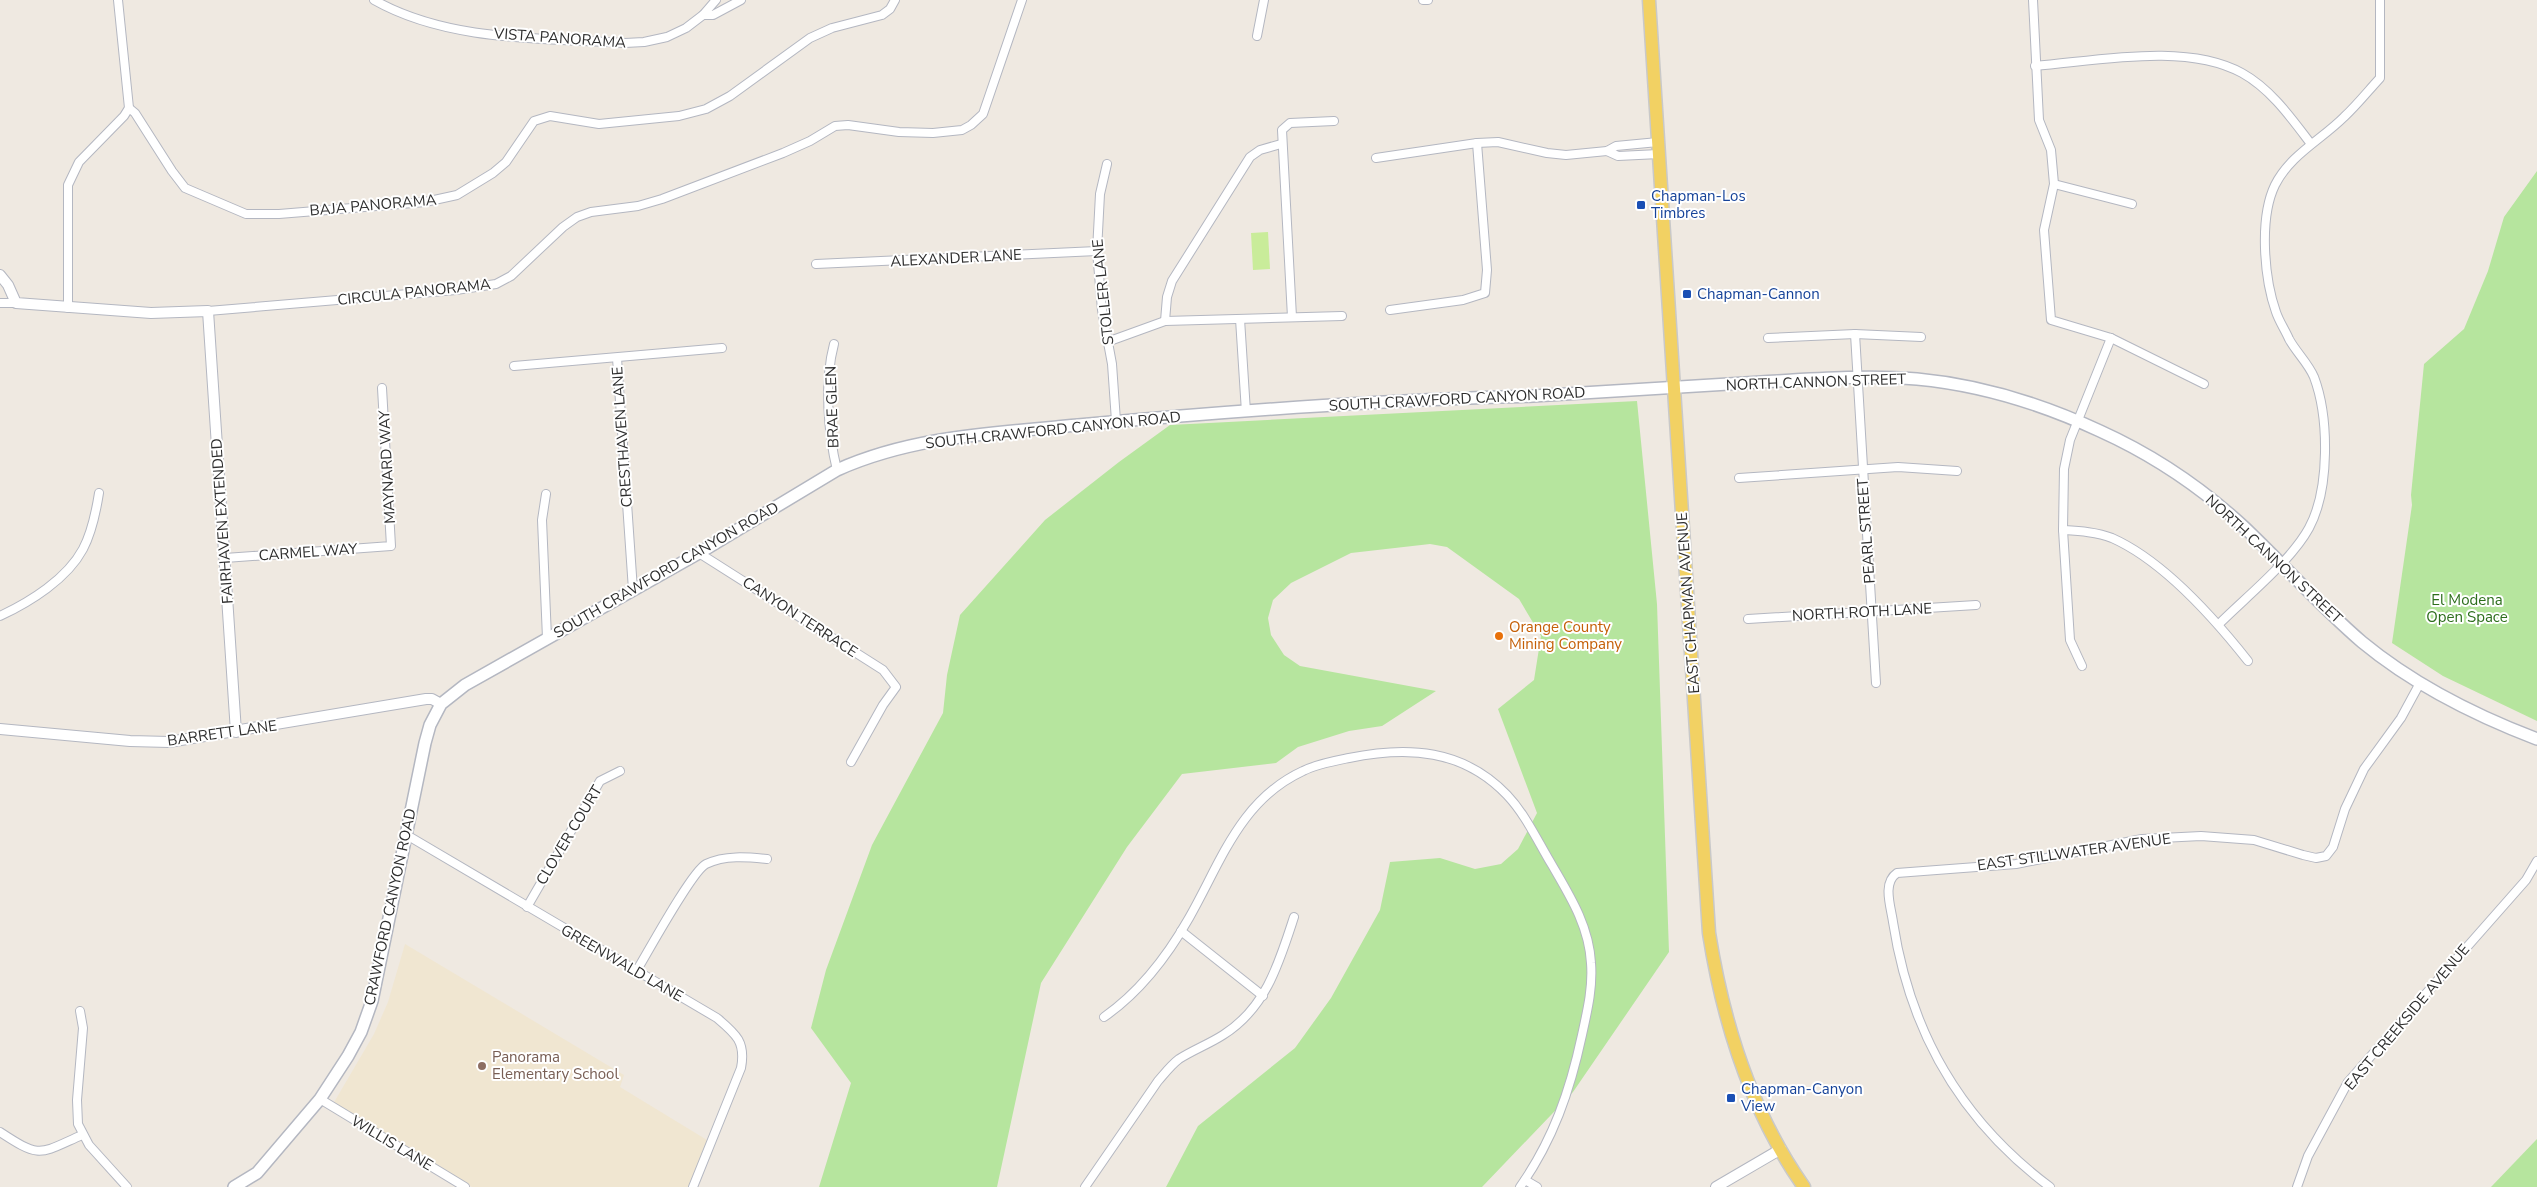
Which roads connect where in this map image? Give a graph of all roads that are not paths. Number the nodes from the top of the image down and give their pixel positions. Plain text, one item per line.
1 (118, 0) edge
2 (374, 0) edge
3 (716, 0) edge
4 (741, 0) edge
5 (895, 0) edge
6 (1022, 0) edge
7 (1264, 0) edge
8 (1423, 0) edge
9 (1428, 0) edge
10 (1649, 0) edge
11 (2033, 0) edge
12 (2380, 0) edge
13 (703, 15) junction
14 (1257, 36) dead end
15 (2035, 66) junction
16 (129, 108) junction
17 (1334, 121) dead end
18 (1478, 143) junction
19 (1281, 144) junction
20 (2311, 144) junction
21 (1658, 148) junction
22 (1376, 158) dead end
23 (1107, 164) dead end
24 (2054, 184) junction
25 (2132, 204) dead end
26 (1097, 251) junction
27 (816, 264) dead end
28 (0, 275) edge
29 (0, 303) edge
30 (16, 303) junction
31 (68, 308) junction
32 (1390, 310) dead end
33 (208, 311) junction
34 (1342, 316) dead end
35 (1292, 317) junction
36 (1240, 319) junction
37 (1165, 321) junction
38 (1855, 334) junction
39 (1920, 337) dead end
40 (1768, 338) dead end
41 (2111, 338) junction
42 (1107, 342) junction
43 (834, 344) dead end
44 (722, 348) dead end
45 (617, 358) junction
46 (514, 366) dead end
47 (1857, 378) junction
48 (2204, 384) dead end
49 (1674, 387) junction
50 (382, 388) dead end
51 (1246, 412) junction
52 (1116, 421) junction
53 (2078, 421) junction
54 (1862, 469) junction
55 (836, 470) junction
56 (1957, 471) dead end
57 (1739, 478) dead end
58 (99, 493) dead end
59 (546, 494) dead end
60 (2063, 530) junction
61 (391, 546) joint
62 (700, 553) junction
63 (225, 558) junction
64 (2281, 563) junction
65 (633, 590) junction
66 (1976, 605) dead end
67 (1872, 611) junction
68 (0, 616) edge
69 (1748, 619) dead end
70 (2219, 624) junction
71 (547, 638) junction
72 (2248, 661) dead end
73 (2082, 666) dead end
74 (1876, 683) dead end
75 (2420, 683) junction
76 (441, 704) junction
77 (0, 729) edge
78 (236, 732) junction
79 (2537, 739) edge
80 (851, 762) dead end
81 (620, 771) dead end
82 (405, 834) junction
83 (767, 859) dead end
84 (2537, 861) edge
85 (526, 907) junction
86 (1294, 917) dead end
87 (1181, 931) junction
88 (637, 970) junction
89 (1262, 996) junction
90 (80, 1011) dead end
91 (1104, 1017) dead end
92 (320, 1098) junction
93 (0, 1132) edge
94 (82, 1135) junction
95 (1780, 1150) junction
96 (1525, 1180) junction
97 (127, 1187) edge
98 (234, 1187) edge
99 (465, 1187) edge
100 (693, 1187) edge
101 (1085, 1187) edge
102 (1520, 1187) edge
103 (1537, 1187) edge
104 (1716, 1187) edge
105 (1804, 1187) edge
106 (2050, 1187) edge
107 (2297, 1187) edge

1 - 16 street
2 - 13 street, VISTA PANORAMA
3 - 13 street
4 - 13 street, VISTA PANORAMA
5 - 16 street, BAJA PANORAMA
6 - 33 street, CIRCULA PANORAMA
7 - 14 street
8 - 9 street
10 - 21 main road, EAST CHAPMAN AVENUE
11 - 15 street
12 - 20 street
15 - 20 street
15 - 24 street
16 - 31 street
17 - 19 street
18 - 21 street
18 - 22 street
18 - 32 street
19 - 35 street
19 - 37 street
20 - 64 street
21 - 49 main road, EAST CHAPMAN AVENUE
23 - 26 street, STOLLER LANE
24 - 25 street
24 - 41 street
26 - 27 street, ALEXANDER LANE
26 - 42 street, STOLLER LANE
28 - 30 street
29 - 30 street
30 - 31 street, CIRCULA PANORAMA
31 - 33 street, CIRCULA PANORAMA
33 - 63 street, FAIRHAVEN EXTENDED
34 - 35 street
35 - 36 street
36 - 37 street
36 - 51 street
37 - 42 street
38 - 39 street
38 - 40 street
38 - 47 street, PEARL STREET
41 - 48 street
41 - 53 street
42 - 52 street, STOLLER LANE
43 - 55 street, BRAE GLEN
44 - 45 street, CRESTHAVEN LANE
45 - 46 street
45 - 65 street, CRESTHAVEN LANE
47 - 49 main road, NORTH CANNON STREET
47 - 53 main road, NORTH CANNON STREET
47 - 54 street, PEARL STREET
49 - 51 main road, SOUTH CRAWFORD CANYON ROAD
49 - 95 main road, EAST CHAPMAN AVENUE
50 - 61 street, MAYNARD WAY
51 - 52 main road, SOUTH CRAWFORD CANYON ROAD
52 - 55 main road, SOUTH CRAWFORD CANYON ROAD
53 - 60 street
53 - 64 main road, NORTH CANNON STREET
54 - 56 street
54 - 57 street
54 - 67 street, PEARL STREET
55 - 62 main road, SOUTH CRAWFORD CANYON ROAD
58 - 68 street
59 - 71 street
60 - 70 street
60 - 73 street
61 - 63 street, CARMEL WAY
62 - 65 main road, SOUTH CRAWFORD CANYON ROAD
62 - 80 street, CANYON TERRACE
63 - 78 street, FAIRHAVEN EXTENDED
64 - 70 street
64 - 75 main road, NORTH CANNON STREET
65 - 71 main road, SOUTH CRAWFORD CANYON ROAD
66 - 67 street, NORTH ROTH LANE
67 - 69 street, NORTH ROTH LANE
67 - 74 street, PEARL STREET
70 - 72 street
71 - 76 main road, SOUTH CRAWFORD CANYON ROAD
75 - 79 main road, NORTH CANNON STREET
75 - 106 street, EAST STILLWATER AVENUE
76 - 78 street, BARRETT LANE
76 - 82 main road, CRAWFORD CANYON ROAD
77 - 78 street, BARRETT LANE
81 - 85 street, CLOVER COURT
82 - 85 street, GREENWALD LANE
82 - 92 main road, CRAWFORD CANYON ROAD
83 - 88 street
84 - 107 street, EAST CREEKSIDE AVENUE
85 - 88 street, GREENWALD LANE
86 - 89 street
87 - 89 street
87 - 91 street
87 - 96 street
88 - 100 street, GREENWALD LANE
89 - 101 street
90 - 94 street
92 - 98 main road, CRAWFORD CANYON ROAD
92 - 99 street, WILLIS LANE
93 - 94 street
94 - 97 street
95 - 104 street
95 - 105 main road, EAST CHAPMAN AVENUE
96 - 102 street
96 - 103 street

